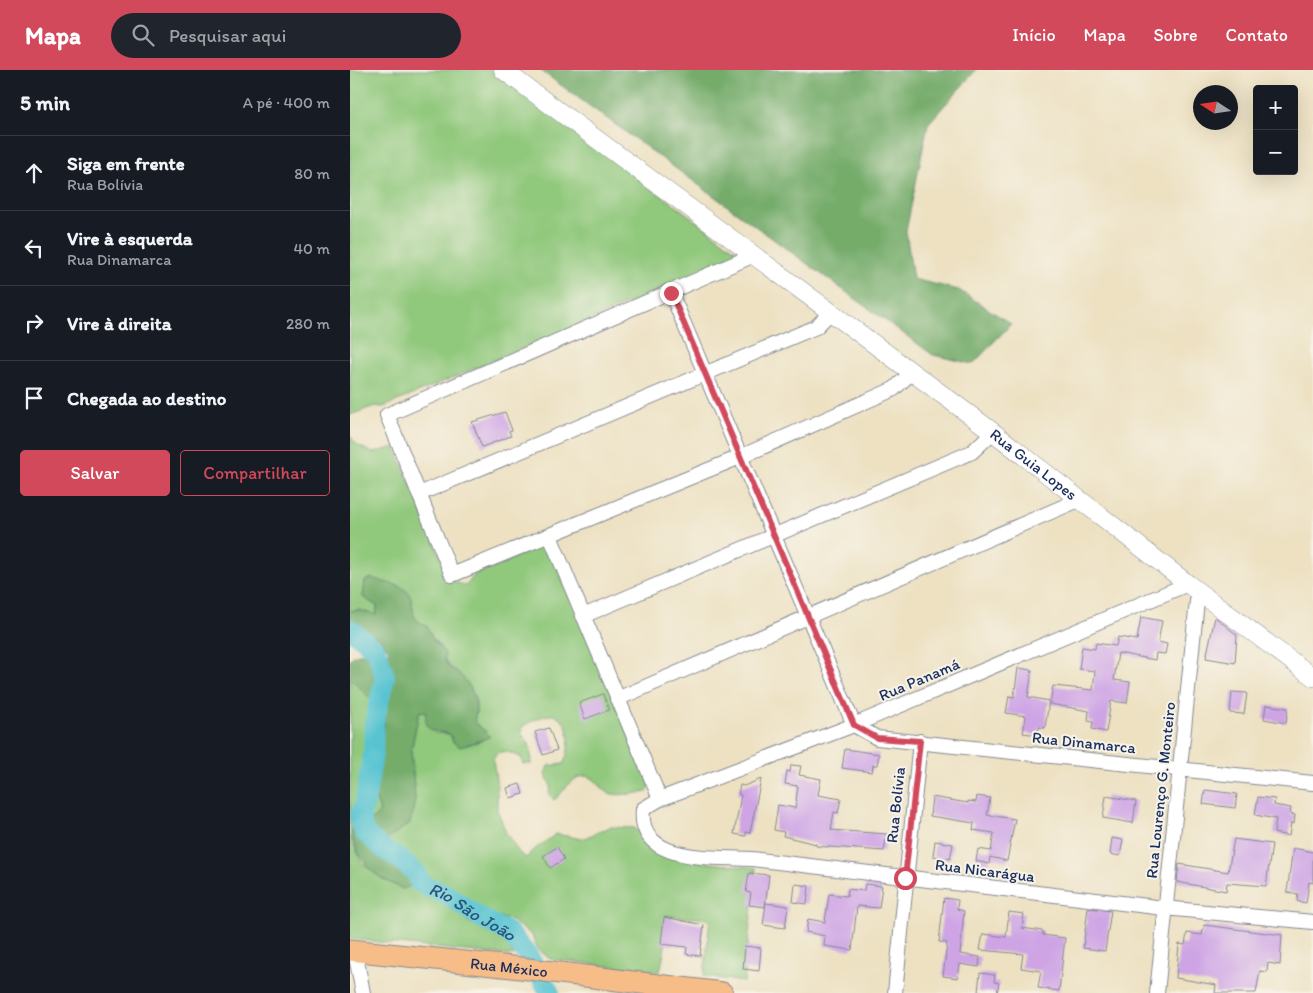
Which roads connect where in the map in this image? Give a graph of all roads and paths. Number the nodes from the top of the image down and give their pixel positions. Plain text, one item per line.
1 (503, 70) edge
2 (752, 256) junction
3 (671, 293) junction
4 (830, 313) junction
5 (910, 373) junction
6 (705, 374) junction
7 (994, 432) junction
8 (740, 457) junction
9 (419, 494) junction
10 (1081, 500) junction
11 (774, 535) junction
12 (550, 536) junction
13 (1193, 588) junction
14 (582, 616) junction
15 (808, 616) junction
16 (1313, 677) edge
17 (617, 699) junction
18 (854, 725) junction
19 (920, 741) junction
20 (1180, 770) junction
21 (1313, 783) edge
22 (660, 799) junction
23 (905, 878) junction
24 (1164, 908) junction
25 (1313, 922) edge
26 (353, 950) edge
27 (363, 989) edge
28 (722, 993) edge
29 (895, 993) edge
30 (1157, 993) edge

1 - 2 street, Rua Guia Lopes
2 - 3 street
2 - 4 street, Rua Guia Lopes
3 - 6 street
3 - 9 street
4 - 5 street, Rua Guia Lopes
4 - 6 street
5 - 7 street, Rua Guia Lopes
5 - 8 street
6 - 8 street
6 - 9 street
7 - 10 street, Rua Guia Lopes
7 - 11 street
8 - 11 street
8 - 12 street
9 - 12 street
10 - 13 street, Rua Guia Lopes
10 - 15 street
11 - 14 street
11 - 15 street
12 - 14 street
13 - 16 street, Rua Guia Lopes
13 - 18 street, Rua Panamá
13 - 20 street, Rua Lourenço G. Monteiro
14 - 17 street
15 - 17 street
15 - 18 street
17 - 22 street
18 - 19 street, Rua Dinamarca
18 - 22 street, Rua Panamá
19 - 20 street, Rua Dinamarca
19 - 23 street, Rua Bolívia
20 - 21 street, Rua Dinamarca
20 - 24 street, Rua Lourenço G. Monteiro
22 - 23 street, Rua Nicarágua
23 - 24 street, Rua Nicarágua
23 - 29 street, Rua Bolívia
24 - 25 street, Rua Nicarágua
24 - 30 street, Rua Lourenço G. Monteiro
26 - 27 street, Rua México
26 - 28 main road, Rua México

